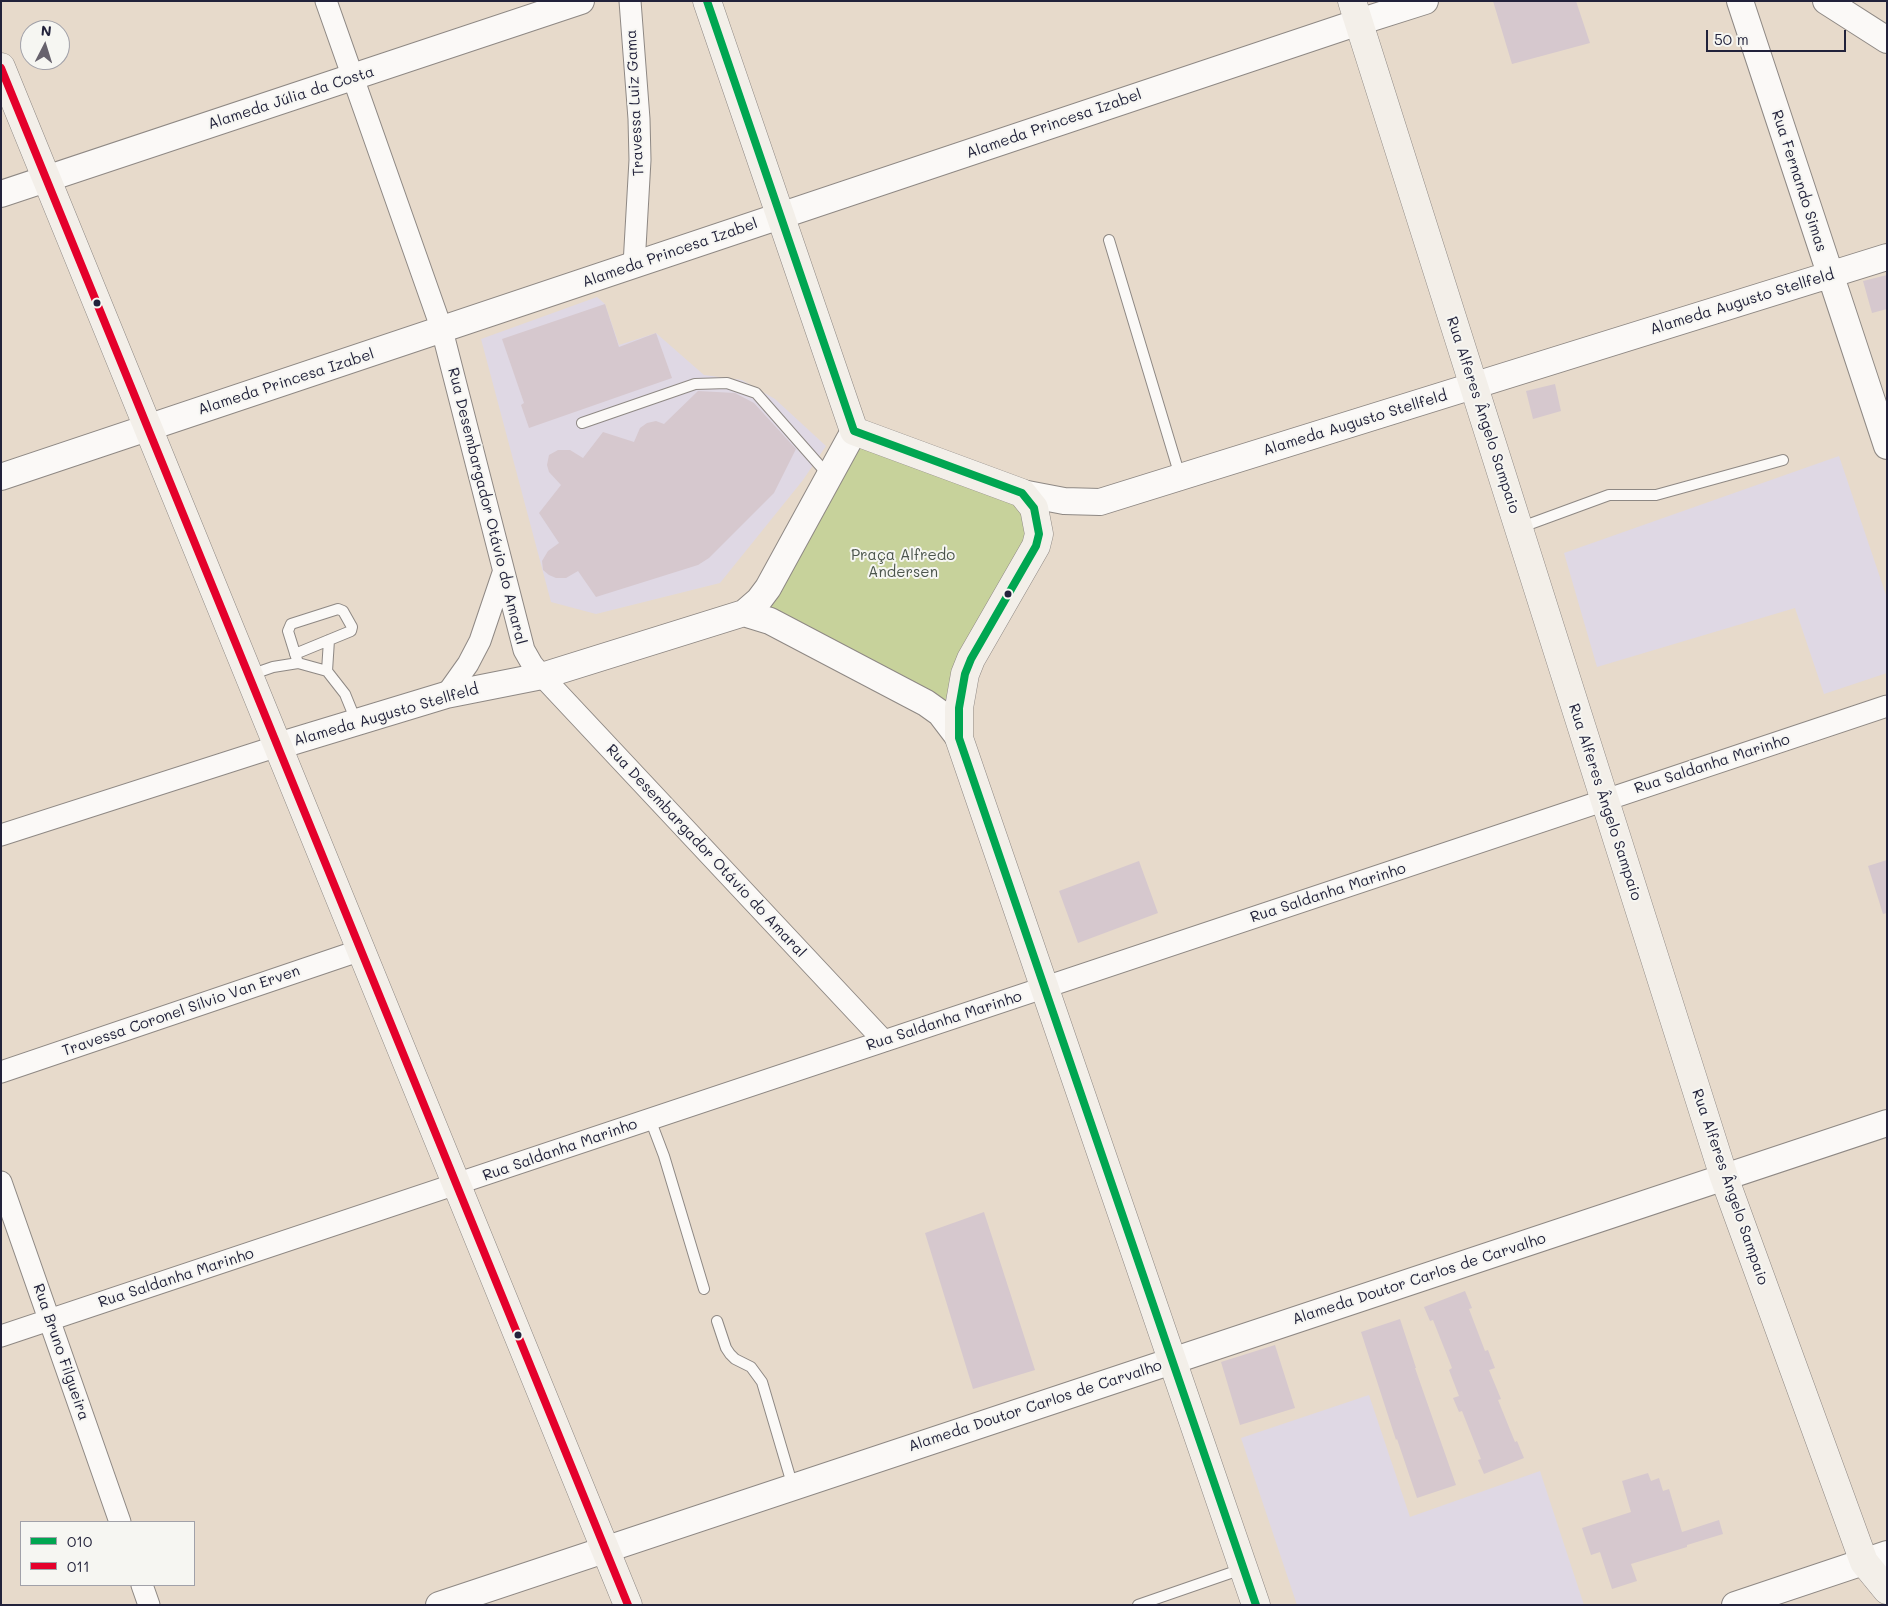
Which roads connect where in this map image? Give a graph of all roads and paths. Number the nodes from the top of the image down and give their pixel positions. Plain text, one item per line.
1 (326, 1) edge
2 (581, 1) edge
3 (630, 1) edge
4 (707, 1) edge
5 (1425, 1) edge
6 (1740, 1) edge
7 (1826, 1) edge
8 (1356, 12) edge
9 (1887, 40) edge
10 (1, 67) edge
11 (353, 77) junction
12 (47, 179) junction
13 (1, 194) edge
14 (780, 216) junction
15 (1109, 240) dead end
16 (1887, 257) edge
17 (634, 265) junction
18 (1830, 275) junction
19 (442, 330) junction
20 (1473, 386) junction
21 (582, 423) dead end
22 (148, 428) junction
23 (854, 431) junction
24 (1887, 446) edge
25 (1783, 460) dead end
26 (829, 476) junction
27 (1, 477) edge
28 (1180, 477) junction
29 (1022, 493) junction
30 (1518, 529) junction
31 (503, 572) junction
32 (744, 614) junction
33 (329, 640) junction
34 (297, 659) junction
35 (327, 671) junction
36 (249, 675) junction
37 (542, 676) junction
38 (446, 695) junction
39 (1887, 706) edge
40 (356, 722) junction
41 (959, 738) junction
42 (278, 746) junction
43 (1605, 800) junction
44 (1, 835) edge
45 (361, 950) junction
46 (1045, 988) junction
47 (884, 1041) junction
48 (1, 1072) edge
49 (650, 1119) junction
50 (1887, 1123) edge
51 (1724, 1177) junction
52 (1, 1182) edge
53 (457, 1184) junction
54 (704, 1289) dead end
55 (49, 1320) junction
56 (717, 1321) dead end
57 (1, 1336) edge
58 (1172, 1360) junction
59 (793, 1487) junction
60 (120, 1521) edge
61 (606, 1549) junction
62 (1875, 1558) edge
63 (1243, 1568) junction
64 (142, 1586) edge
65 (1887, 1590) edge
66 (149, 1605) edge
67 (439, 1605) edge
68 (628, 1605) edge
69 (1138, 1605) edge
70 (1256, 1605) edge
71 (1735, 1605) edge

1 - 11 street, Rua Desembargador Otávio do Amaral
2 - 11 street, Alameda Júlia da Costa
3 - 17 street, Travessa Luiz Gama
4 - 14 main road
5 - 8 street, Alameda Princesa Izabel
6 - 18 street, Rua Fernando Simas
7 - 9 street
8 - 14 street, Alameda Princesa Izabel
8 - 20 main road, Rua Alferes Ângelo Sampaio
10 - 12 main road
11 - 12 street, Alameda Júlia da Costa
11 - 19 street, Rua Desembargador Otávio do Amaral
12 - 13 street, Alameda Júlia da Costa
12 - 22 main road
14 - 17 street, Alameda Princesa Izabel
14 - 23 main road
15 - 28 lane
16 - 18 street, Alameda Augusto Stellfeld
17 - 19 street, Alameda Princesa Izabel
18 - 20 street, Alameda Augusto Stellfeld
18 - 24 street, Rua Fernando Simas
19 - 22 street, Alameda Princesa Izabel
19 - 31 street, Rua Desembargador Otávio do Amaral
20 - 28 street, Alameda Augusto Stellfeld
20 - 30 main road, Rua Alferes Ângelo Sampaio
21 - 26 lane
22 - 27 street, Alameda Princesa Izabel
22 - 36 main road
23 - 26 street
23 - 29 main road
25 - 30 lane
26 - 32 street
28 - 29 street, Alameda Augusto Stellfeld
29 - 41 main road
30 - 43 main road, Rua Alferes Ângelo Sampaio
31 - 37 street, Rua Desembargador Otávio do Amaral
31 - 38 street
32 - 37 street, Alameda Augusto Stellfeld
32 - 41 street
33 - 34 lane
33 - 34 lane
33 - 35 lane
34 - 35 lane
34 - 36 lane
35 - 40 lane
36 - 42 main road
37 - 38 street, Alameda Augusto Stellfeld
37 - 47 street, Rua Desembargador Otávio do Amaral
38 - 40 street, Alameda Augusto Stellfeld
39 - 43 street, Rua Saldanha Marinho
40 - 42 street, Alameda Augusto Stellfeld
41 - 46 main road
42 - 44 street, Alameda Augusto Stellfeld
42 - 45 main road
43 - 46 street, Rua Saldanha Marinho
43 - 51 main road, Rua Alferes Ângelo Sampaio
45 - 48 street, Travessa Coronel Sílvio Van Erven
45 - 53 main road
46 - 47 street, Rua Saldanha Marinho
46 - 58 main road
47 - 49 street, Rua Saldanha Marinho
49 - 53 street, Rua Saldanha Marinho
49 - 54 lane
50 - 51 street, Alameda Doutor Carlos de Carvalho
51 - 58 street, Alameda Doutor Carlos de Carvalho
51 - 62 main road, Rua Alferes Ângelo Sampaio
52 - 55 street, Rua Bruno Filgueira
53 - 55 street, Rua Saldanha Marinho
53 - 61 main road
55 - 57 street, Rua Saldanha Marinho
55 - 60 street, Rua Bruno Filgueira
56 - 59 lane
58 - 59 street, Alameda Doutor Carlos de Carvalho
58 - 63 main road
59 - 61 street, Alameda Doutor Carlos de Carvalho
61 - 67 street, Alameda Doutor Carlos de Carvalho
61 - 68 main road
62 - 65 main road, Rua Alferes Ângelo Sampaio
62 - 71 street
63 - 69 lane
63 - 70 main road
64 - 66 street

